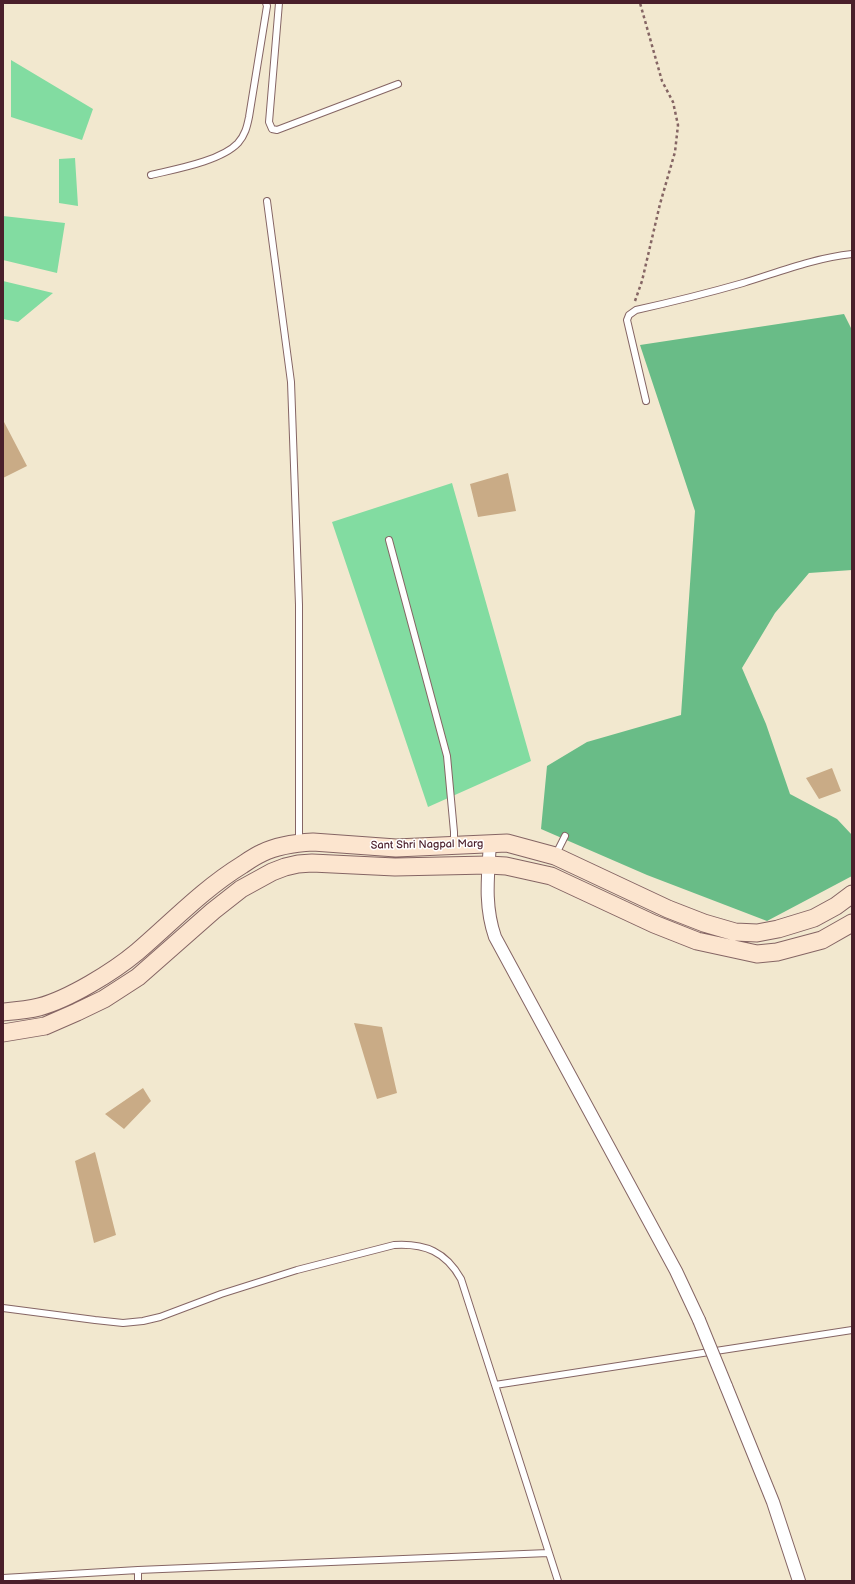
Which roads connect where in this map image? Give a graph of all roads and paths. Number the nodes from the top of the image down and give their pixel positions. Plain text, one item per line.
1 (266, 3) edge
2 (279, 3) edge
3 (640, 3) edge
4 (398, 84) dead end
5 (151, 176) dead end
6 (267, 201) dead end
7 (852, 254) edge
8 (629, 314) junction
9 (646, 401) dead end
10 (389, 540) dead end
11 (565, 836) dead end
12 (299, 843) junction
13 (490, 843) junction
14 (454, 845) junction
15 (555, 856) junction
16 (488, 865) junction
17 (852, 894) edge
18 (852, 923) edge
19 (3, 1012) edge
20 (3, 1033) edge
21 (3, 1308) edge
22 (852, 1330) edge
23 (495, 1385) junction
24 (548, 1553) junction
25 (138, 1570) junction
26 (3, 1578) edge
27 (138, 1581) edge
28 (558, 1581) edge
29 (799, 1581) edge

1 - 5 lane
2 - 4 lane
3 - 8 path
6 - 12 lane
7 - 8 lane
8 - 9 lane
10 - 14 lane
11 - 15 lane
12 - 14 street, Sant Shri Nagpal Marg
12 - 19 street, Sant Shri Nagpal Marg
13 - 14 street, Sant Shri Nagpal Marg
13 - 15 street, Sant Shri Nagpal Marg
13 - 16 street
15 - 17 street, Sant Shri Nagpal Marg
16 - 18 street, Sant Shri Nagpal Marg
16 - 20 street, Sant Shri Nagpal Marg
16 - 29 street, bridge
21 - 23 lane
22 - 23 lane
23 - 24 lane
24 - 25 lane
24 - 28 lane
25 - 26 lane
25 - 27 lane

